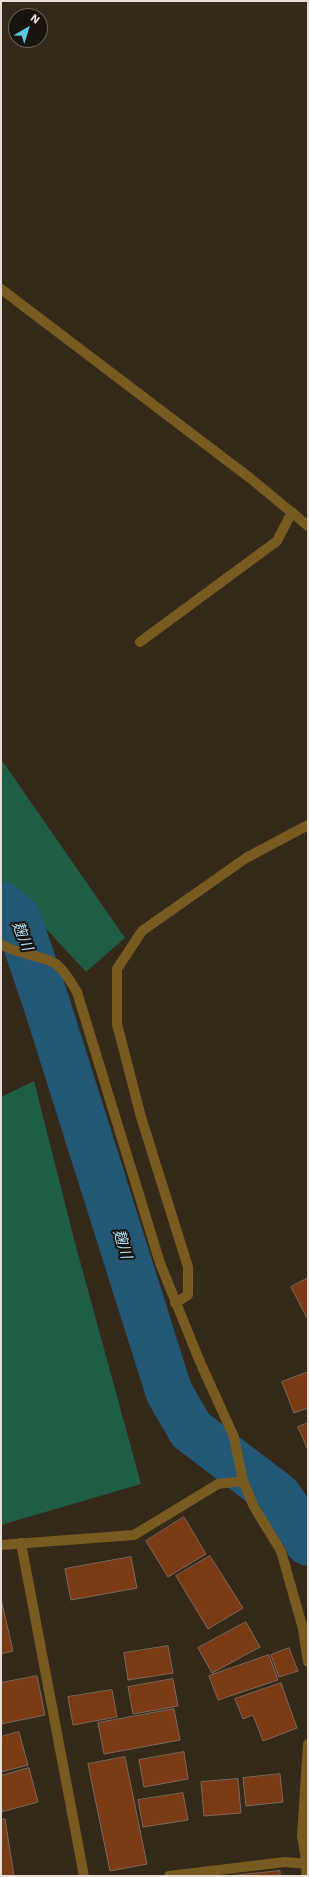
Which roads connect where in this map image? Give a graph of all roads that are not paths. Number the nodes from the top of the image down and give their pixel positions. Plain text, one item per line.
1 (1, 289) edge
2 (292, 512) junction
3 (308, 526) edge
4 (140, 642) dead end
5 (308, 825) edge
6 (4, 946) edge
7 (175, 1303) junction
8 (244, 1481) junction
9 (21, 1543) junction
10 (1, 1545) edge
11 (308, 1662) edge
12 (308, 1744) edge
13 (308, 1864) edge
14 (84, 1876) edge
15 (169, 1876) edge
16 (306, 1876) edge

1 - 2 street
2 - 3 street
2 - 4 street
5 - 7 street
6 - 7 street
7 - 8 street
8 - 9 street
8 - 11 street
9 - 10 street
9 - 14 street
12 - 13 street
13 - 15 street
13 - 16 street

